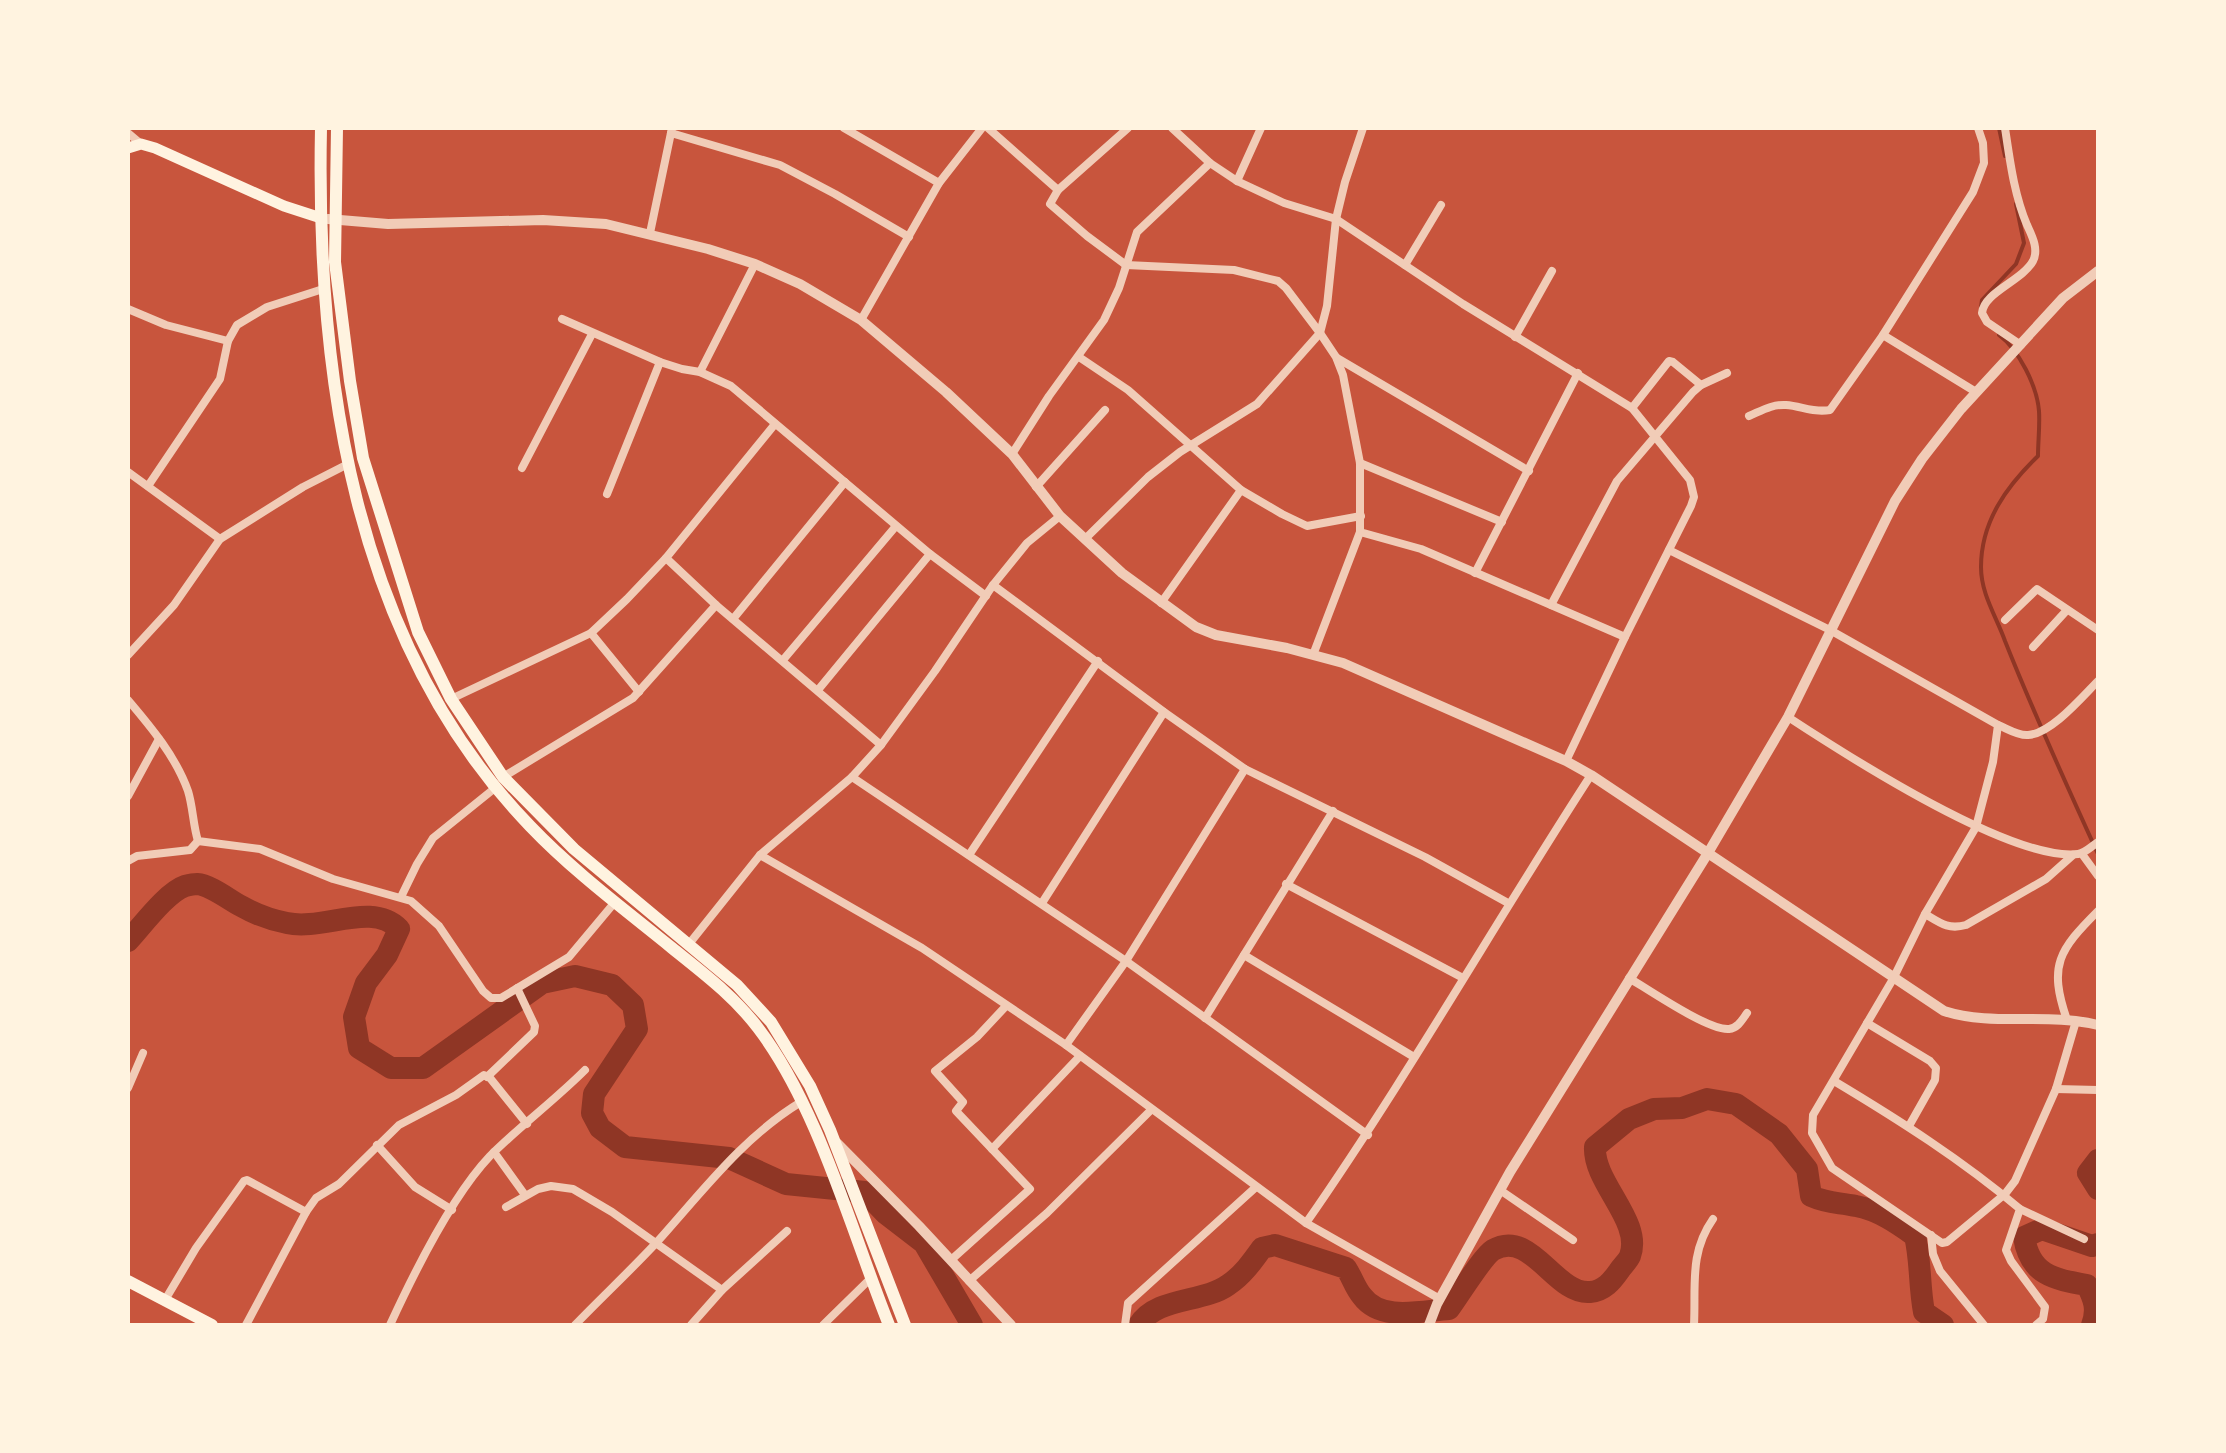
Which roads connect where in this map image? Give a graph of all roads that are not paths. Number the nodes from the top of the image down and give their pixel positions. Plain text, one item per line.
1 (321, 128) edge
2 (337, 128) edge
3 (844, 128) edge
4 (982, 128) edge
5 (988, 128) edge
6 (1128, 128) edge
7 (1172, 128) edge
8 (1261, 128) edge
9 (1363, 128) edge
10 (1978, 128) edge
11 (2005, 128) edge
12 (672, 130) edge
13 (128, 133) edge
14 (141, 144) junction
15 (128, 148) edge
16 (1210, 163) junction
17 (1237, 181) junction
18 (939, 183) junction
19 (1058, 190) junction
20 (1441, 205) dead end
21 (321, 218) junction
22 (1336, 219) junction
23 (335, 220) junction
24 (650, 233) junction
25 (909, 237) junction
26 (755, 264) junction
27 (1126, 265) junction
28 (1405, 265) junction
29 (1552, 271) dead end
30 (2098, 271) edge
31 (323, 289) junction
32 (128, 309) edge
33 (562, 319) dead end
34 (861, 320) junction
35 (1320, 333) junction
36 (592, 334) junction
37 (1883, 335) junction
38 (1515, 337) junction
39 (228, 341) junction
40 (2021, 345) junction
41 (1079, 357) junction
42 (1336, 357) junction
43 (660, 362) junction
44 (700, 372) junction
45 (1578, 373) junction
46 (1727, 373) dead end
47 (1701, 385) junction
48 (1976, 392) junction
49 (1632, 408) junction
50 (1105, 410) dead end
51 (1749, 416) dead end
52 (775, 424) junction
53 (1656, 436) junction
54 (1191, 444) junction
55 (1012, 454) junction
56 (1360, 463) junction
57 (348, 464) junction
58 (522, 468) dead end
59 (1529, 471) junction
60 (128, 472) edge
61 (845, 482) junction
62 (148, 486) junction
63 (1036, 487) junction
64 (1241, 490) junction
65 (607, 494) dead end
66 (1060, 516) junction
67 (1361, 516) junction
68 (1502, 522) junction
69 (896, 526) junction
70 (1360, 532) junction
71 (220, 539) junction
72 (1085, 539) junction
73 (1669, 550) junction
74 (930, 554) junction
75 (666, 558) junction
76 (1475, 573) junction
77 (993, 585) junction
78 (986, 596) junction
79 (1161, 603) junction
80 (716, 605) junction
81 (1551, 605) junction
82 (2067, 610) junction
83 (733, 619) junction
84 (2005, 620) dead end
85 (1830, 630) junction
86 (2098, 630) edge
87 (591, 633) junction
88 (1625, 637) junction
89 (2033, 647) dead end
90 (128, 655) edge
91 (1313, 655) junction
92 (783, 660) junction
93 (1098, 661) junction
94 (2098, 681) edge
95 (818, 690) junction
96 (639, 692) junction
97 (451, 699) junction
98 (128, 700) edge
99 (1164, 712) junction
100 (1788, 717) junction
101 (1998, 725) junction
102 (159, 739) junction
103 (881, 745) junction
104 (1566, 761) junction
105 (1245, 769) junction
106 (1591, 775) junction
107 (503, 777) junction
108 (852, 777) junction
109 (495, 788) junction
110 (128, 796) edge
111 (1333, 811) junction
112 (1976, 827) junction
113 (198, 841) junction
114 (2098, 842) edge
115 (1708, 853) junction
116 (2081, 853) junction
117 (760, 855) junction
118 (969, 855) junction
119 (128, 861) edge
120 (2098, 876) edge
121 (1286, 884) junction
122 (401, 897) junction
123 (615, 902) junction
124 (1042, 903) junction
125 (1508, 903) junction
126 (2098, 911) edge
127 (1925, 914) junction
128 (689, 944) junction
129 (1244, 955) junction
130 (1126, 961) junction
131 (1463, 978) junction
132 (1629, 978) junction
133 (1893, 979) junction
134 (517, 988) junction
135 (1006, 1006) junction
136 (1747, 1013) dead end
137 (1205, 1018) junction
138 (2071, 1020) junction
139 (1867, 1023) junction
140 (2098, 1025) edge
141 (1066, 1045) junction
142 (143, 1053) dead end
143 (1080, 1056) junction
144 (1414, 1057) junction
145 (585, 1070) dead end
146 (487, 1077) junction
147 (1834, 1081) junction
148 (128, 1088) edge
149 (2056, 1089) junction
150 (2098, 1090) edge
151 (801, 1102) junction
152 (1151, 1110) junction
153 (527, 1124) junction
154 (1909, 1126) junction
155 (1368, 1135) junction
156 (835, 1142) junction
157 (377, 1145) junction
158 (992, 1149) junction
159 (494, 1152) junction
160 (1256, 1187) junction
161 (1500, 1190) junction
162 (2005, 1194) junction
163 (525, 1195) junction
164 (506, 1207) dead end
165 (2020, 1209) junction
166 (452, 1210) junction
167 (306, 1212) junction
168 (1713, 1219) dead end
169 (1306, 1223) junction
170 (858, 1224) junction
171 (787, 1231) dead end
172 (1931, 1235) junction
173 (2084, 1239) dead end
174 (1573, 1240) dead end
175 (655, 1244) junction
176 (951, 1260) junction
177 (871, 1278) junction
178 (128, 1281) edge
179 (969, 1281) junction
180 (722, 1290) junction
181 (165, 1300) junction
182 (1438, 1302) junction
183 (1429, 1322) edge
184 (212, 1325) edge
185 (246, 1325) edge
186 (390, 1325) edge
187 (575, 1325) edge
188 (691, 1325) edge
189 (823, 1325) edge
190 (889, 1325) edge
191 (905, 1325) edge
192 (1011, 1325) edge
193 (1125, 1325) edge
194 (1694, 1325) edge
195 (1984, 1325) edge
196 (2036, 1325) edge

1 - 21 main road
2 - 23 main road
3 - 18 street
4 - 18 street
5 - 19 street
6 - 19 street
7 - 16 street
8 - 17 street
9 - 22 street
10 - 37 street
11 - 40 street
12 - 24 street
12 - 25 street
13 - 14 street
14 - 15 main road
14 - 21 main road
16 - 17 street
16 - 27 street
17 - 22 street
18 - 25 street
19 - 27 street
20 - 28 street
21 - 23 street
21 - 31 main road
22 - 28 street
22 - 35 street
23 - 24 street
23 - 97 main road
24 - 26 street
25 - 34 street
26 - 34 street
26 - 44 street
27 - 35 street
27 - 41 street
28 - 38 street
29 - 38 street
30 - 40 street
31 - 39 street
31 - 57 main road
32 - 39 street
33 - 36 street
34 - 55 street
35 - 42 street
35 - 54 street
36 - 43 street
36 - 58 street
37 - 48 street
37 - 51 street
38 - 45 street
39 - 62 street
40 - 48 street
41 - 54 street
41 - 55 street
42 - 56 street
42 - 59 street
43 - 44 street
43 - 65 street
44 - 52 street
45 - 49 street
45 - 59 street
46 - 47 street
47 - 49 street
47 - 53 street
48 - 85 street
49 - 53 street
50 - 63 street
52 - 61 street
52 - 75 street
53 - 73 street
53 - 81 street
54 - 64 street
54 - 72 street
55 - 63 street
56 - 67 street
56 - 68 street
57 - 71 street
57 - 109 main road
59 - 68 street
60 - 62 street
61 - 69 street
61 - 83 street
62 - 71 street
63 - 66 street
64 - 67 street
64 - 79 street
66 - 72 street
66 - 77 street
67 - 70 street
68 - 76 street
69 - 74 street
69 - 92 street
70 - 76 street
70 - 91 street
71 - 90 street
72 - 79 street
73 - 85 street
73 - 88 street
74 - 78 street
74 - 95 street
75 - 80 street
75 - 87 street
76 - 81 street
77 - 78 street
77 - 93 street
78 - 103 street
79 - 91 street
80 - 83 street
80 - 96 street
81 - 88 street
82 - 84 street
82 - 86 street
82 - 89 street
83 - 92 street
85 - 100 street
85 - 101 street
87 - 96 street
87 - 97 street
88 - 104 street
91 - 104 street
92 - 95 street
93 - 99 street
93 - 118 street
94 - 101 street
95 - 103 street
96 - 107 street
97 - 107 main road
98 - 102 street
99 - 105 street
99 - 124 street
100 - 112 street
100 - 115 street
101 - 112 street
102 - 110 street
102 - 113 street
103 - 108 street
104 - 106 street
105 - 111 street
105 - 130 street
106 - 115 street
106 - 125 street
107 - 128 main road
108 - 117 street
108 - 118 street
109 - 122 street
109 - 123 main road
111 - 121 street
111 - 125 street
112 - 116 street
112 - 127 street
113 - 119 street
113 - 122 street
114 - 116 street
115 - 132 street
115 - 133 street
116 - 120 street
116 - 127 street
117 - 128 street
117 - 135 street
118 - 124 street
121 - 129 street
121 - 131 street
122 - 134 street
123 - 134 street
123 - 151 main road
124 - 130 street
125 - 131 street
126 - 138 street
127 - 133 street
128 - 156 main road
129 - 137 street
129 - 144 street
130 - 137 street
130 - 141 street
131 - 144 street
132 - 136 street
132 - 161 street
133 - 138 street
133 - 139 street
134 - 146 street
135 - 141 street
135 - 158 street
137 - 155 street
138 - 140 street
138 - 149 street
139 - 147 street
139 - 154 street
141 - 143 street
142 - 148 street
143 - 152 street
143 - 158 street
144 - 155 street
145 - 153 street
146 - 153 street
146 - 157 street
147 - 154 street
147 - 172 street
149 - 150 street
149 - 162 street
151 - 170 main road
151 - 175 street
152 - 160 street
152 - 179 street
153 - 159 street
154 - 162 street
155 - 169 street
156 - 170 main road
156 - 176 street
157 - 166 street
157 - 167 street
158 - 176 street
159 - 163 street
159 - 166 street
160 - 169 street
160 - 193 street
161 - 174 street
161 - 182 street
162 - 165 street
162 - 172 street
163 - 164 street
163 - 175 street
165 - 173 street
165 - 196 street
166 - 186 street
167 - 181 street
167 - 185 street
168 - 194 street
169 - 182 street
170 - 177 main road
170 - 191 main road
171 - 180 street
172 - 195 street
175 - 180 street
175 - 187 street
176 - 179 street
177 - 189 street
177 - 190 main road
178 - 181 main road
179 - 192 street
180 - 188 street
181 - 184 main road
182 - 183 street

